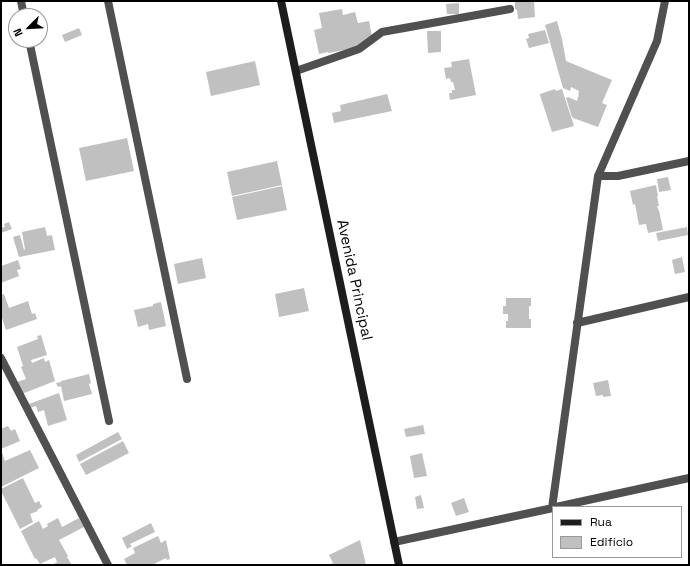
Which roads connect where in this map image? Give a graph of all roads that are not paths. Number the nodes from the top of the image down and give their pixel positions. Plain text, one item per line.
1 (108, 1) edge
2 (281, 1) edge
3 (665, 1) edge
4 (510, 9) dead end
5 (31, 48) edge
6 (296, 71) junction
7 (689, 161) edge
8 (598, 176) junction
9 (689, 298) edge
10 (577, 323) junction
11 (1, 358) edge
12 (187, 379) dead end
13 (109, 421) dead end
14 (689, 478) edge
15 (554, 506) edge
16 (563, 506) edge
17 (552, 508) edge
18 (394, 542) junction
19 (108, 565) edge
20 (399, 565) edge

1 - 12 street
2 - 6 street, Avenida Principal
3 - 8 street
4 - 6 street
5 - 13 street
6 - 18 street, Avenida Principal
7 - 8 street
8 - 10 street
9 - 10 street
10 - 15 street
11 - 19 street
14 - 16 street
17 - 18 street
18 - 20 street, Avenida Principal

